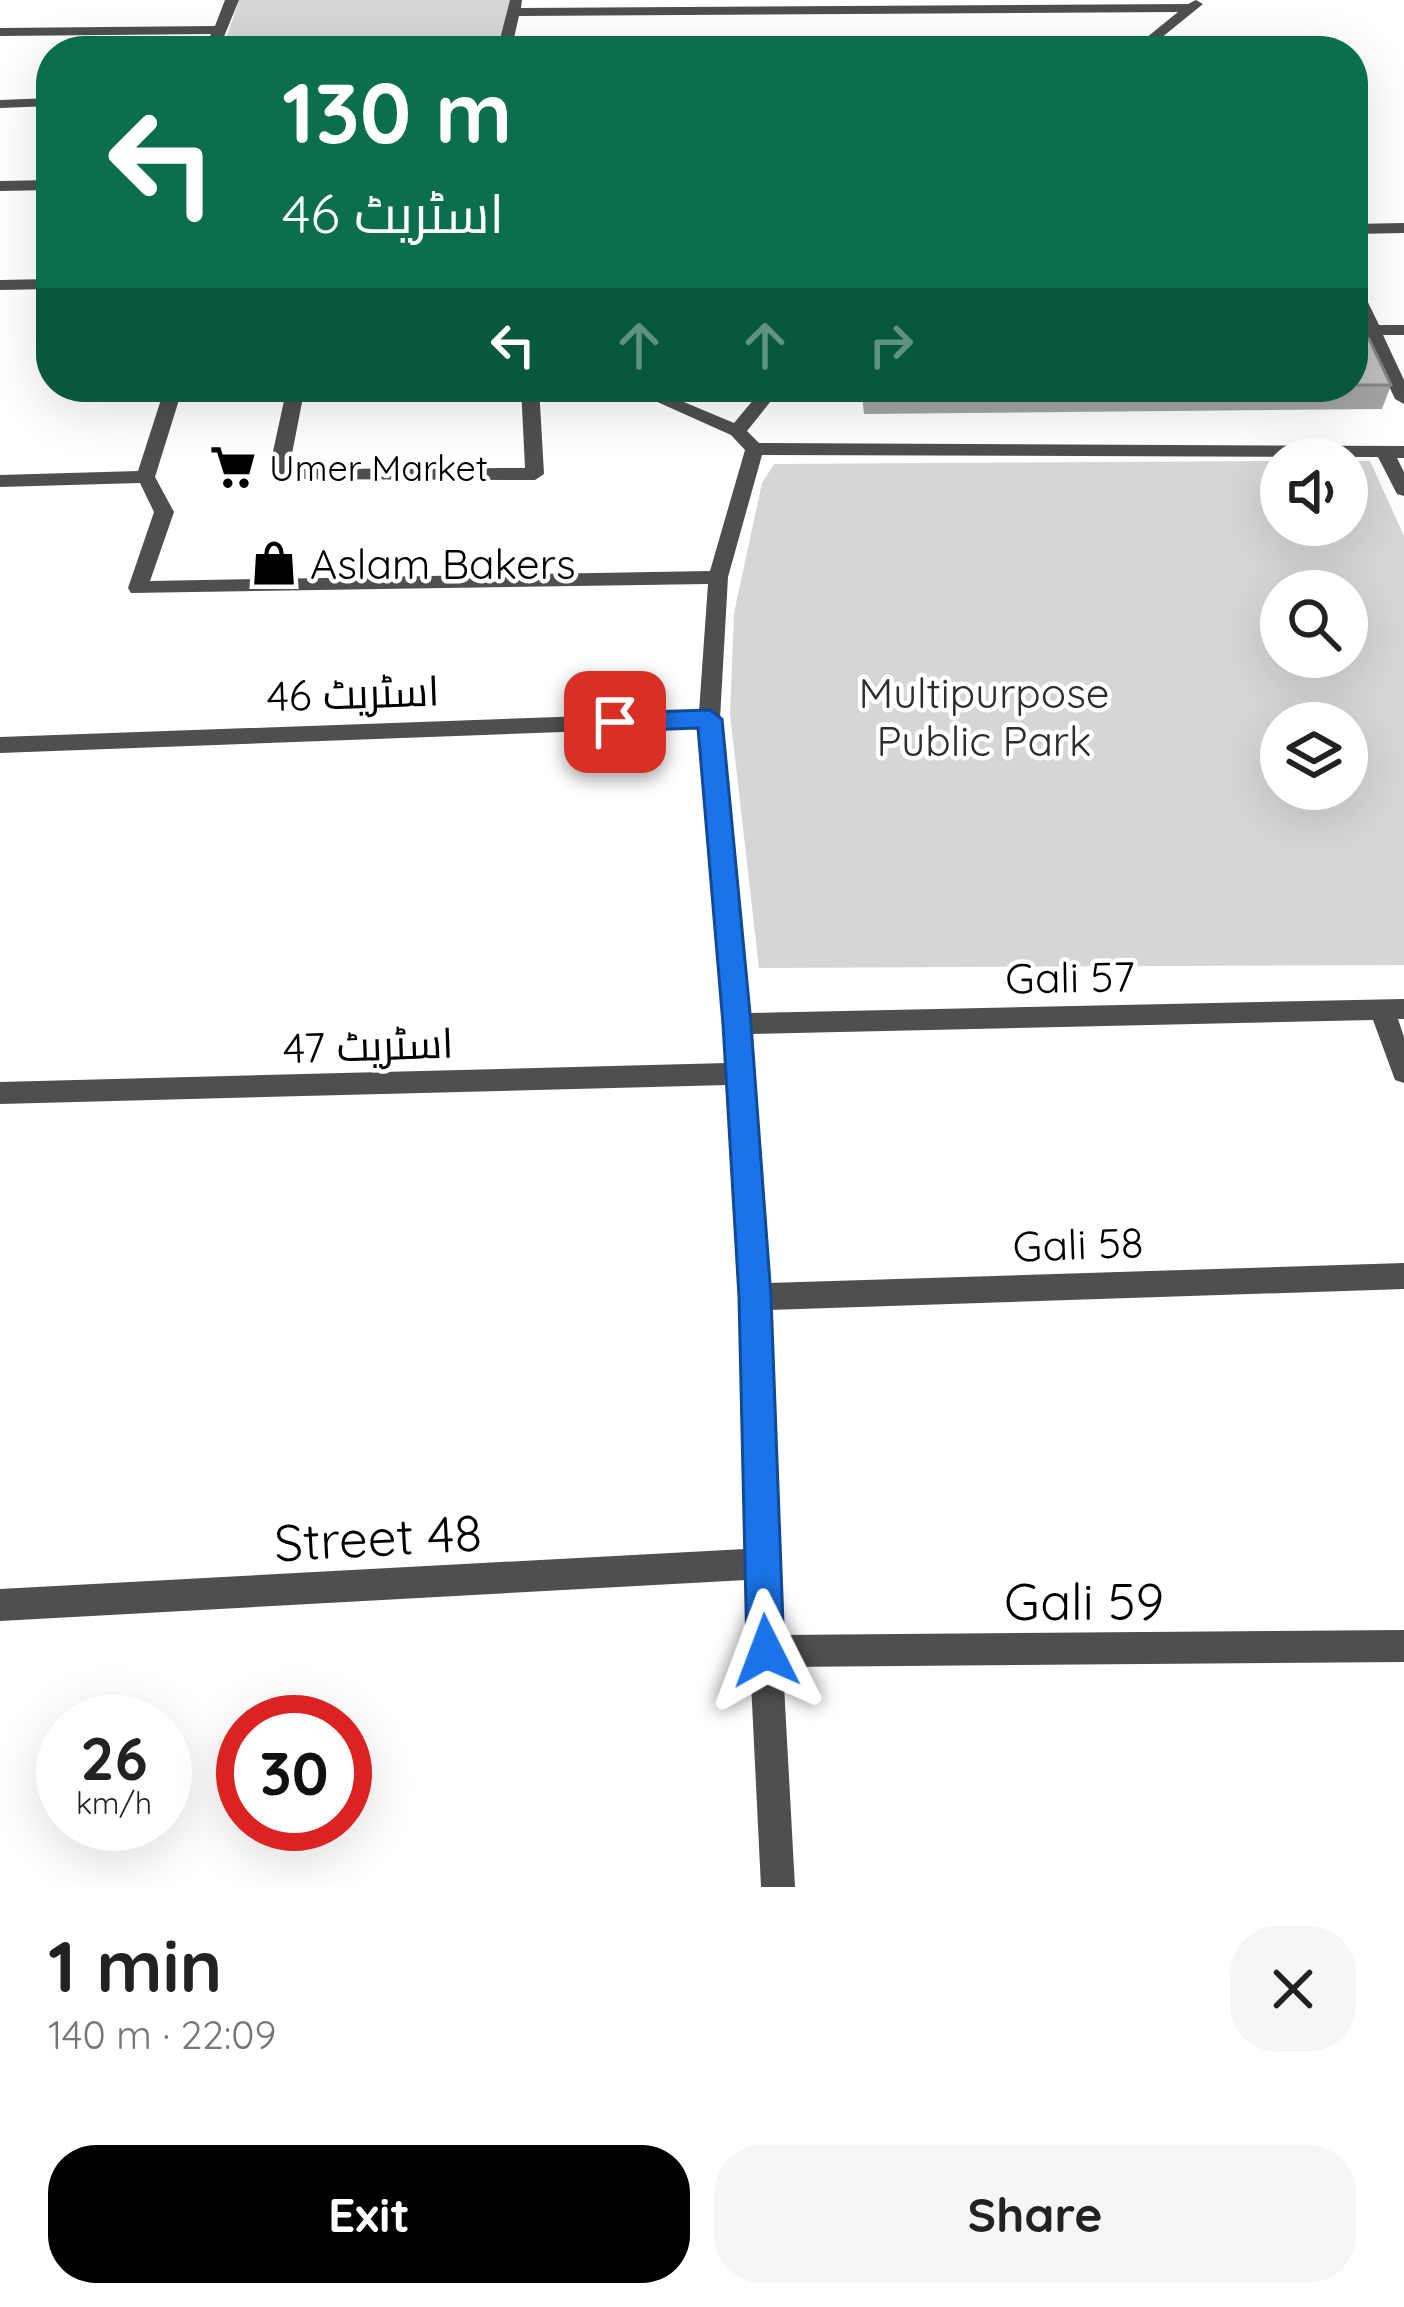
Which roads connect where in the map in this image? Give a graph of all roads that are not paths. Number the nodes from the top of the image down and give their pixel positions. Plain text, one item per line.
1 (232, 0) edge
2 (1196, 4) edge
3 (515, 6) edge
4 (223, 30) junction
5 (0, 32) edge
6 (220, 36) edge
7 (508, 36) edge
8 (1156, 36) edge
9 (36, 103) edge
10 (0, 104) edge
11 (36, 185) edge
12 (0, 186) edge
13 (1404, 228) edge
14 (1368, 229) edge
15 (36, 284) edge
16 (0, 285) edge
17 (1368, 320) edge
18 (1368, 330) edge
19 (1373, 330) junction
20 (1404, 330) edge
21 (1404, 399) edge
22 (169, 402) edge
23 (293, 402) edge
24 (531, 402) edge
25 (665, 402) edge
26 (765, 402) edge
27 (746, 440) junction
28 (1395, 453) edge
29 (146, 477) junction
30 (0, 481) edge
31 (1404, 490) edge
32 (718, 577) junction
33 (710, 719) junction
34 (0, 745) edge
35 (1393, 1009) edge
36 (737, 1024) junction
37 (1404, 1072) edge
38 (737, 1074) junction
39 (0, 1094) edge
40 (1404, 1276) edge
41 (755, 1297) junction
42 (761, 1564) junction
43 (0, 1605) edge
44 (1404, 1646) edge
45 (766, 1651) junction
46 (778, 1887) edge

1 - 4 street
2 - 3 street
2 - 8 street
3 - 7 street
4 - 5 street
4 - 6 street
9 - 10 street
11 - 12 street
13 - 14 street
15 - 16 street
17 - 19 street
18 - 19 street
19 - 20 street
19 - 21 street
22 - 29 street
23 - 24 street
25 - 27 street
26 - 27 street
27 - 28 street
27 - 32 street
28 - 31 street
29 - 30 street
29 - 32 street
32 - 33 street
33 - 34 street, اسٹریٹ 46
33 - 36 street
35 - 36 street, Gali 57
35 - 37 street
36 - 38 street
38 - 39 street, اسٹریٹ 47
38 - 41 street
40 - 41 street, Gali 58
41 - 42 street
42 - 43 street, Street 48
42 - 45 street
44 - 45 street, Gali 59
45 - 46 street

